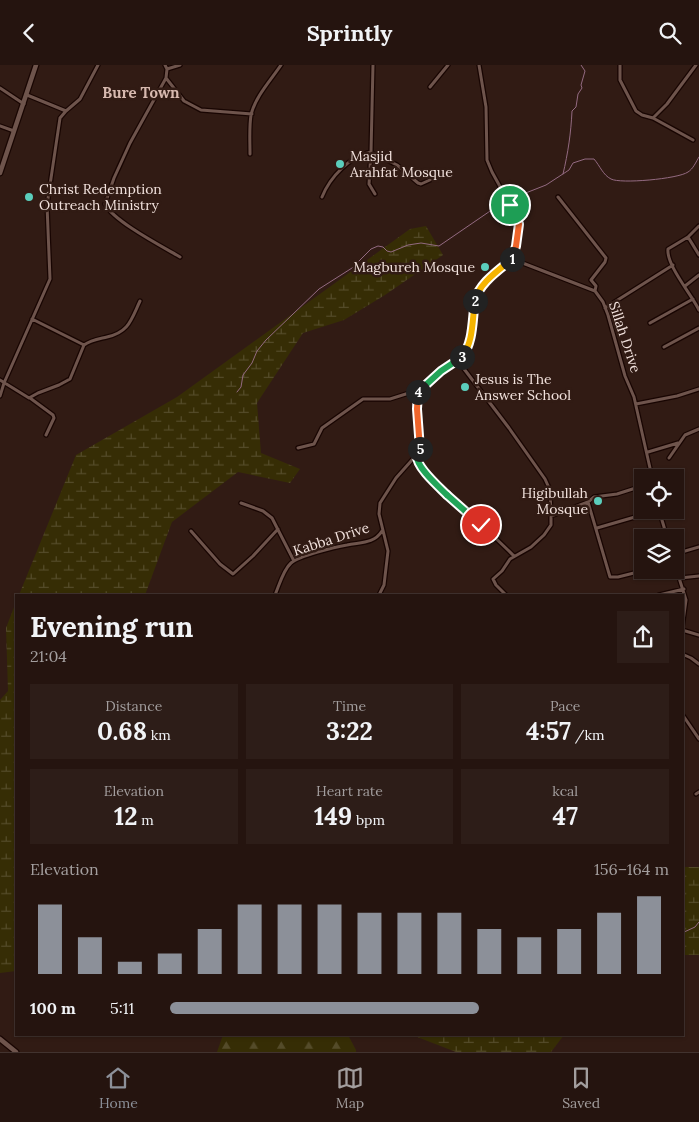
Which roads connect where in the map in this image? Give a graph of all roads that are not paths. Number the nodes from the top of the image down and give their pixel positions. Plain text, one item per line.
1 (36, 65) edge
2 (98, 65) edge
3 (180, 65) edge
4 (282, 65) edge
5 (373, 65) edge
6 (448, 65) edge
7 (479, 65) edge
8 (620, 65) edge
9 (696, 65) edge
10 (166, 67) edge
11 (166, 78) junction
12 (430, 87) dead end
13 (0, 88) edge
14 (27, 95) junction
15 (24, 105) junction
16 (66, 111) junction
17 (252, 115) junction
18 (653, 118) junction
19 (0, 126) edge
20 (14, 131) junction
21 (693, 139) dead end
22 (371, 152) junction
23 (250, 154) dead end
24 (2, 157) edge
25 (0, 173) edge
26 (432, 179) dead end
27 (375, 194) dead end
28 (322, 197) dead end
29 (558, 197) dead end
30 (699, 226) edge
31 (688, 237) junction
32 (699, 255) edge
33 (180, 257) dead end
34 (514, 257) junction
35 (672, 265) junction
36 (699, 275) edge
37 (685, 286) junction
38 (595, 291) junction
39 (693, 299) junction
40 (140, 301) dead end
41 (605, 308) junction
42 (699, 309) edge
43 (32, 319) junction
44 (650, 323) dead end
45 (699, 328) edge
46 (84, 345) junction
47 (664, 347) dead end
48 (458, 361) junction
49 (0, 380) edge
50 (4, 383) junction
51 (699, 389) edge
52 (417, 393) junction
53 (0, 396) edge
54 (29, 398) junction
55 (636, 404) junction
56 (699, 429) edge
57 (46, 435) dead end
58 (678, 443) junction
59 (298, 448) dead end
60 (648, 452) junction
61 (417, 455) junction
62 (669, 457) dead end
63 (651, 469) edge
64 (634, 488) edge
65 (241, 503) dead end
66 (588, 503) junction
67 (552, 516) junction
68 (634, 517) edge
69 (596, 528) junction
70 (278, 529) junction
71 (192, 531) dead end
72 (382, 531) junction
73 (699, 547) edge
74 (684, 551) edge
75 (514, 556) junction
76 (294, 561) junction
77 (634, 573) edge
78 (699, 576) edge
79 (684, 578) edge
80 (680, 579) edge
81 (684, 589) junction
82 (275, 594) edge
83 (380, 594) edge
84 (505, 594) edge
85 (663, 594) edge
86 (684, 615) edge
87 (684, 630) edge
88 (699, 635) edge
89 (684, 655) edge
90 (699, 664) edge
91 (684, 717) edge
92 (699, 739) edge
93 (0, 1039) edge
94 (16, 1052) edge

1 - 14 street
2 - 16 street
3 - 10 street
4 - 17 street
5 - 22 street
6 - 12 street
7 - 34 street
8 - 18 street
9 - 18 street
10 - 11 street
11 - 17 street
11 - 33 street
13 - 15 street
14 - 15 street
14 - 16 street
15 - 20 street
16 - 43 street
17 - 23 street
18 - 21 street
19 - 20 street
20 - 24 street
22 - 26 street
22 - 27 street
22 - 28 street
24 - 25 street
29 - 38 street
30 - 31 street
31 - 32 street
31 - 35 street
34 - 38 street, Sillah Drive
34 - 48 street
35 - 37 street
35 - 41 street
36 - 37 street
37 - 39 street
38 - 41 street, Sillah Drive
39 - 42 street
39 - 44 street
40 - 46 street
41 - 55 street, Sillah Drive
43 - 46 street
43 - 50 street
45 - 47 street
46 - 54 street
48 - 52 street
48 - 67 street
49 - 50 street
50 - 53 street
50 - 54 street
51 - 55 street
52 - 59 street
52 - 61 street
54 - 57 street
55 - 60 street, Sillah Drive
56 - 58 street
58 - 60 street
58 - 62 street
60 - 63 street, Sillah Drive
61 - 72 street
61 - 75 street
64 - 66 street
65 - 70 street
66 - 67 street
66 - 69 street
67 - 75 street
68 - 69 street
69 - 77 street
70 - 71 street
70 - 76 street
72 - 76 street, Kabba Drive
72 - 83 street
73 - 74 street
75 - 84 street
76 - 82 street, Kabba Drive
78 - 79 street
80 - 81 street
81 - 85 street
81 - 86 street
87 - 88 street
89 - 90 street
91 - 92 street
93 - 94 street

